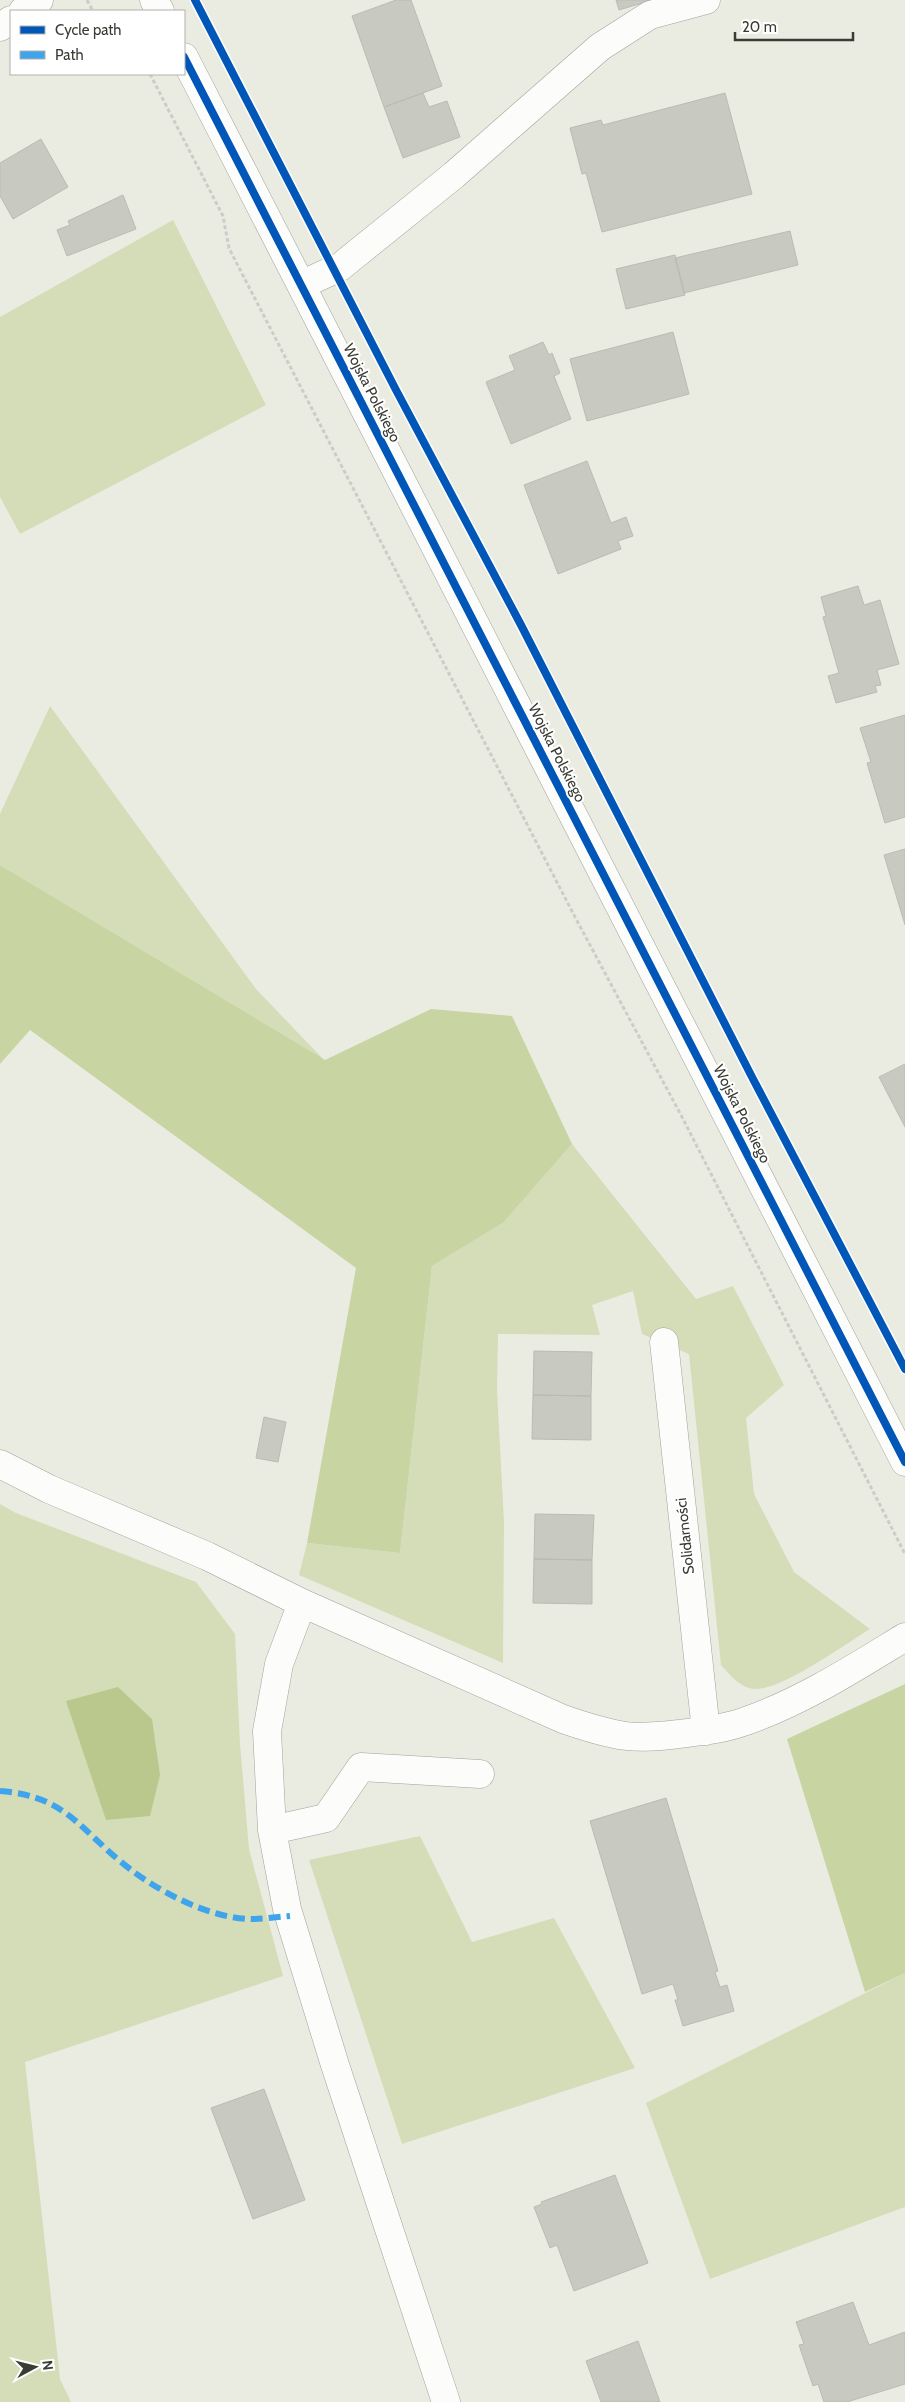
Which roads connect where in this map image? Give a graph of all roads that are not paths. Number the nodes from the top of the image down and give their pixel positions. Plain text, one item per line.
1 (39, 0) edge
2 (706, 0) edge
3 (24, 10) edge
4 (185, 59) edge
5 (301, 285) junction
6 (664, 1342) dead end
7 (905, 1462) edge
8 (0, 1464) edge
9 (302, 1603) junction
10 (905, 1637) edge
11 (706, 1731) junction
12 (480, 1774) dead end
13 (272, 1830) junction
14 (446, 2402) edge

1 - 3 street
2 - 5 street
4 - 5 street, Wojska Polskiego
5 - 7 street, Wojska Polskiego
6 - 11 street, Solidarności
8 - 9 street
9 - 11 street
9 - 13 street
10 - 11 street
12 - 13 street
13 - 14 street

